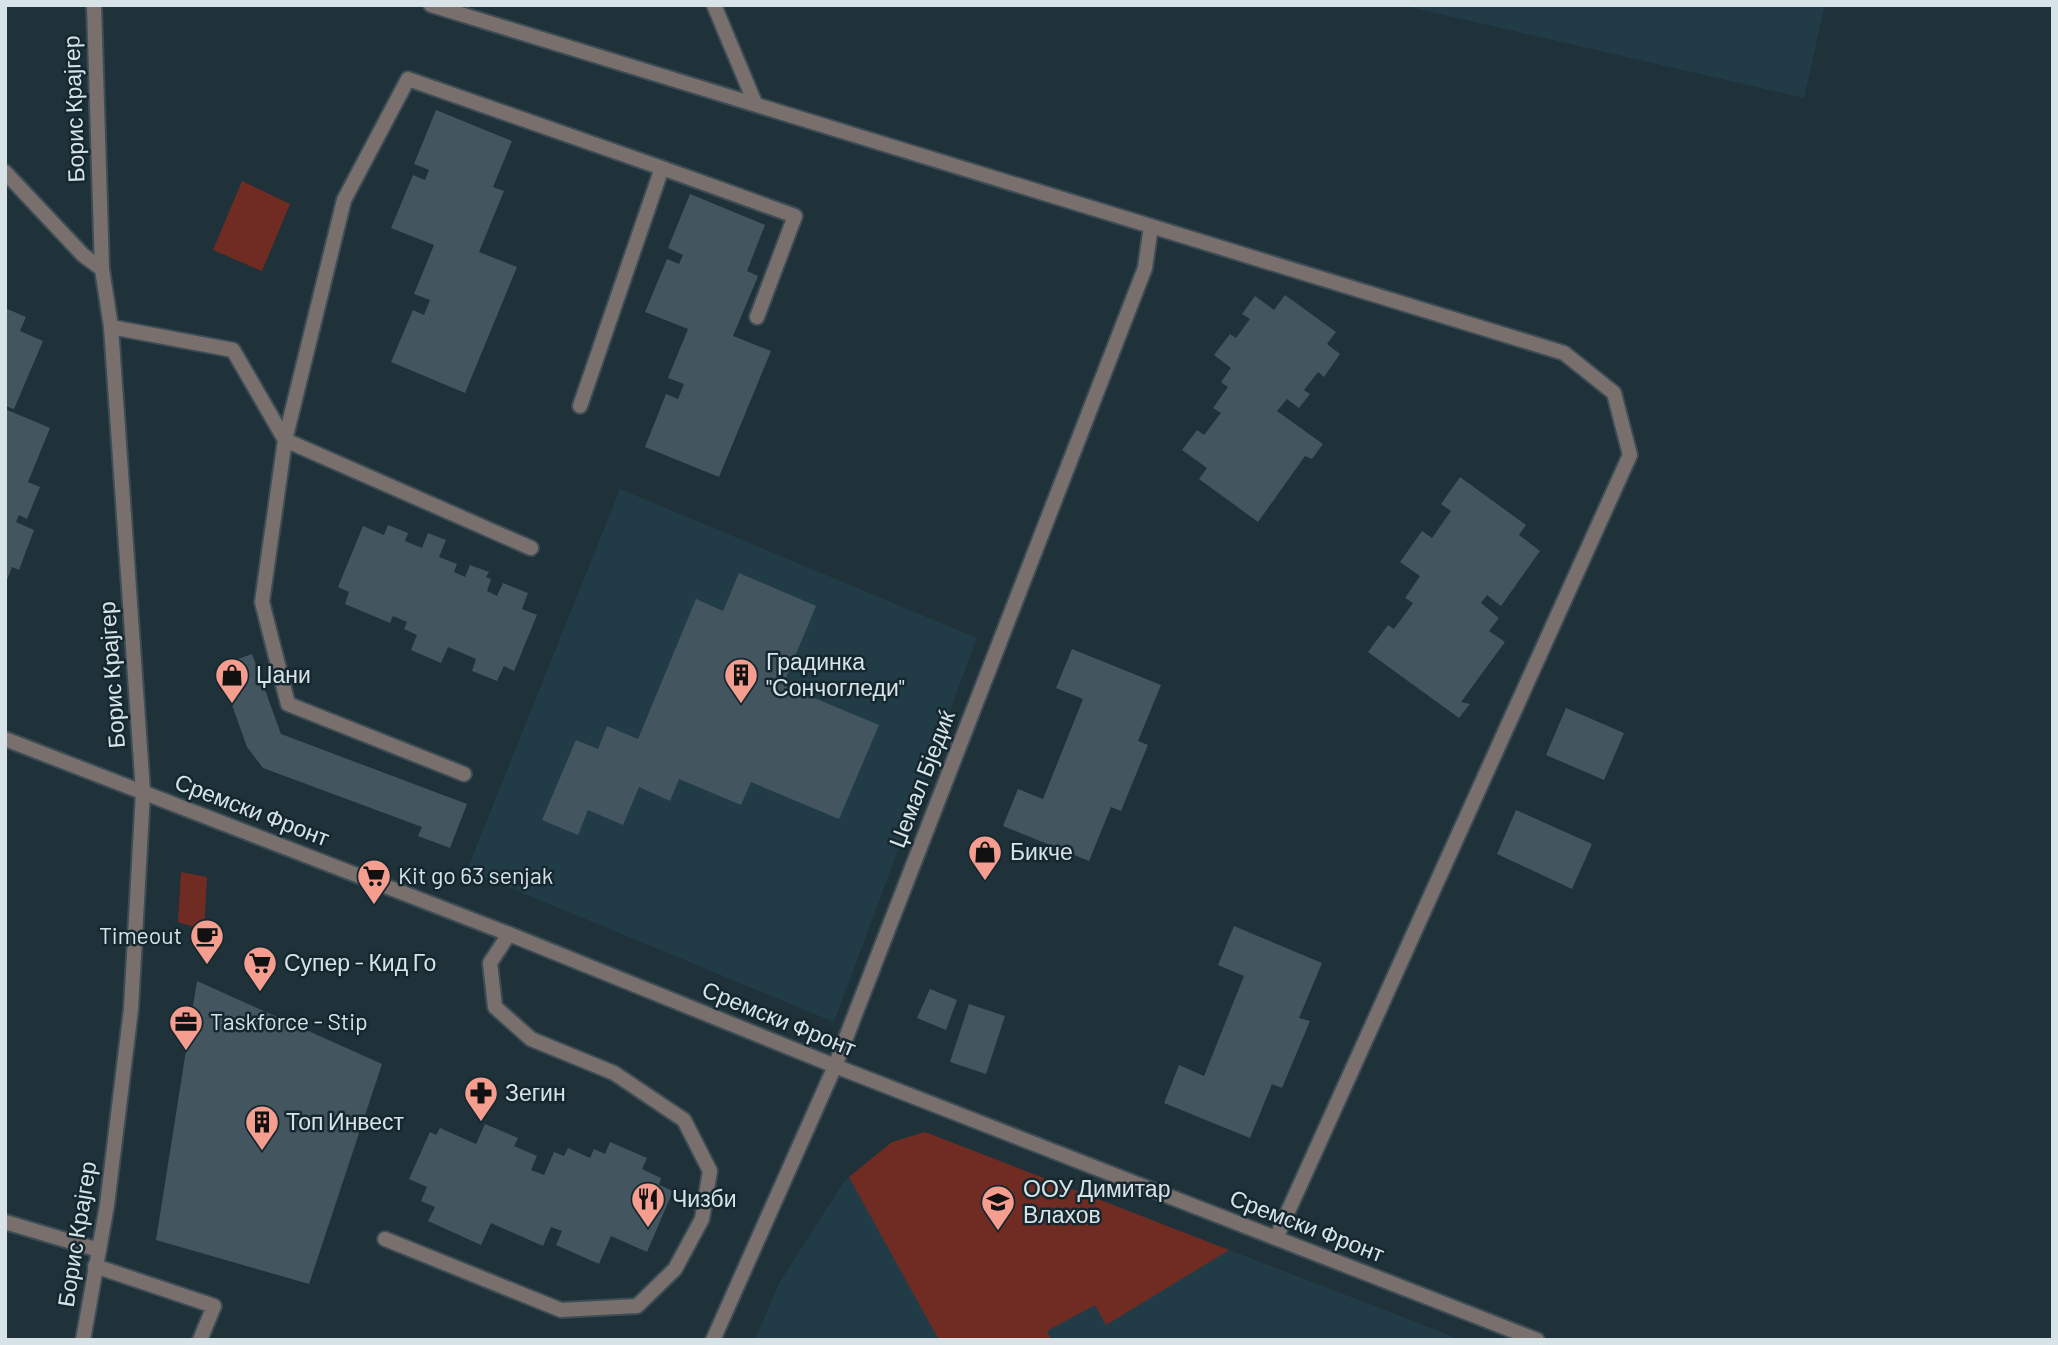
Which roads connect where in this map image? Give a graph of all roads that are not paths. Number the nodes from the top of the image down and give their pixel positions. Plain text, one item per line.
1 (94, 5) edge
2 (431, 5) edge
3 (713, 5) edge
4 (755, 103) junction
5 (662, 168) junction
6 (5, 172) edge
7 (1151, 226) junction
8 (102, 269) junction
9 (757, 317) dead end
10 (111, 327) junction
11 (580, 406) dead end
12 (285, 440) junction
13 (531, 548) dead end
14 (5, 739) edge
15 (464, 774) dead end
16 (143, 792) junction
17 (509, 934) junction
18 (835, 1066) junction
19 (5, 1222) edge
20 (1276, 1238) junction
21 (385, 1239) dead end
22 (99, 1250) junction
23 (95, 1266) junction
24 (82, 1340) edge
25 (200, 1340) edge
26 (713, 1340) edge
27 (1537, 1340) edge

1 - 8 street, Борис Крајгер
2 - 4 street
3 - 4 street
4 - 7 street
5 - 9 street
5 - 11 street
5 - 12 street
6 - 8 street
7 - 18 street, Џемал Бједиќ
7 - 20 street
8 - 10 street, Борис Крајгер
10 - 12 street
10 - 16 street, Борис Крајгер
12 - 13 street
12 - 15 street
14 - 16 street, Сремски Фронт
16 - 17 street, Сремски Фронт
16 - 22 street, Борис Крајгер
17 - 18 street, Сремски Фронт
17 - 21 street
18 - 20 street, Сремски Фронт
18 - 26 street, Џемал Бједиќ
19 - 22 street
20 - 27 street, Сремски Фронт
22 - 23 street, Борис Крајгер
23 - 24 street, Борис Крајгер
23 - 25 street

